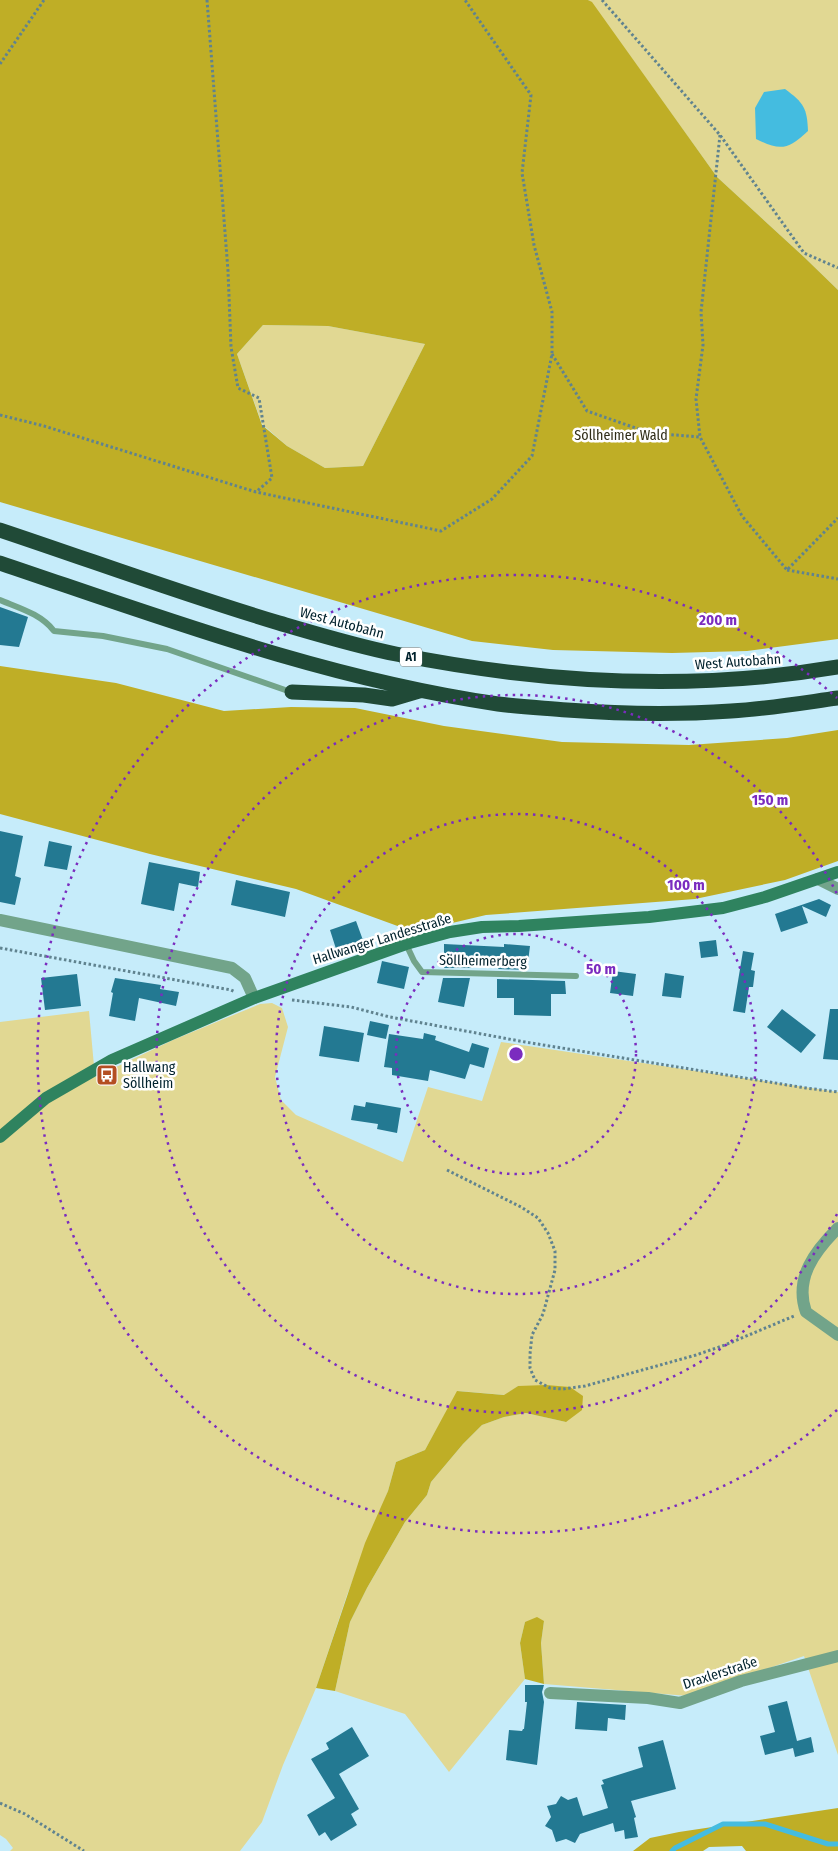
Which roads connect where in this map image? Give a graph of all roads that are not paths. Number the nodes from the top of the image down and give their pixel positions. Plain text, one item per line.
1 (0, 530) edge
2 (0, 563) edge
3 (0, 600) edge
4 (838, 668) edge
5 (419, 690) junction
6 (292, 692) joint
7 (838, 698) edge
8 (838, 872) edge
9 (818, 879) junction
10 (838, 889) edge
11 (0, 920) edge
12 (406, 944) junction
13 (576, 976) dead end
14 (254, 998) junction
15 (0, 1137) edge
16 (838, 1228) edge
17 (838, 1335) edge
18 (838, 1656) edge
19 (550, 1693) dead end

1 - 4 highway, West Autobahn / A1
2 - 5 highway, A1
3 - 6 lane
5 - 6 highway
5 - 7 highway, A1
8 - 9 street, Hallwanger Landesstraße
9 - 10 street
9 - 12 street, Hallwanger Landesstraße
11 - 14 street
12 - 13 lane, Söllheimerberg
12 - 14 street, Hallwanger Landesstraße
14 - 15 street, Hallwanger Landesstraße
16 - 17 street
18 - 19 street, Draxlerstraße

